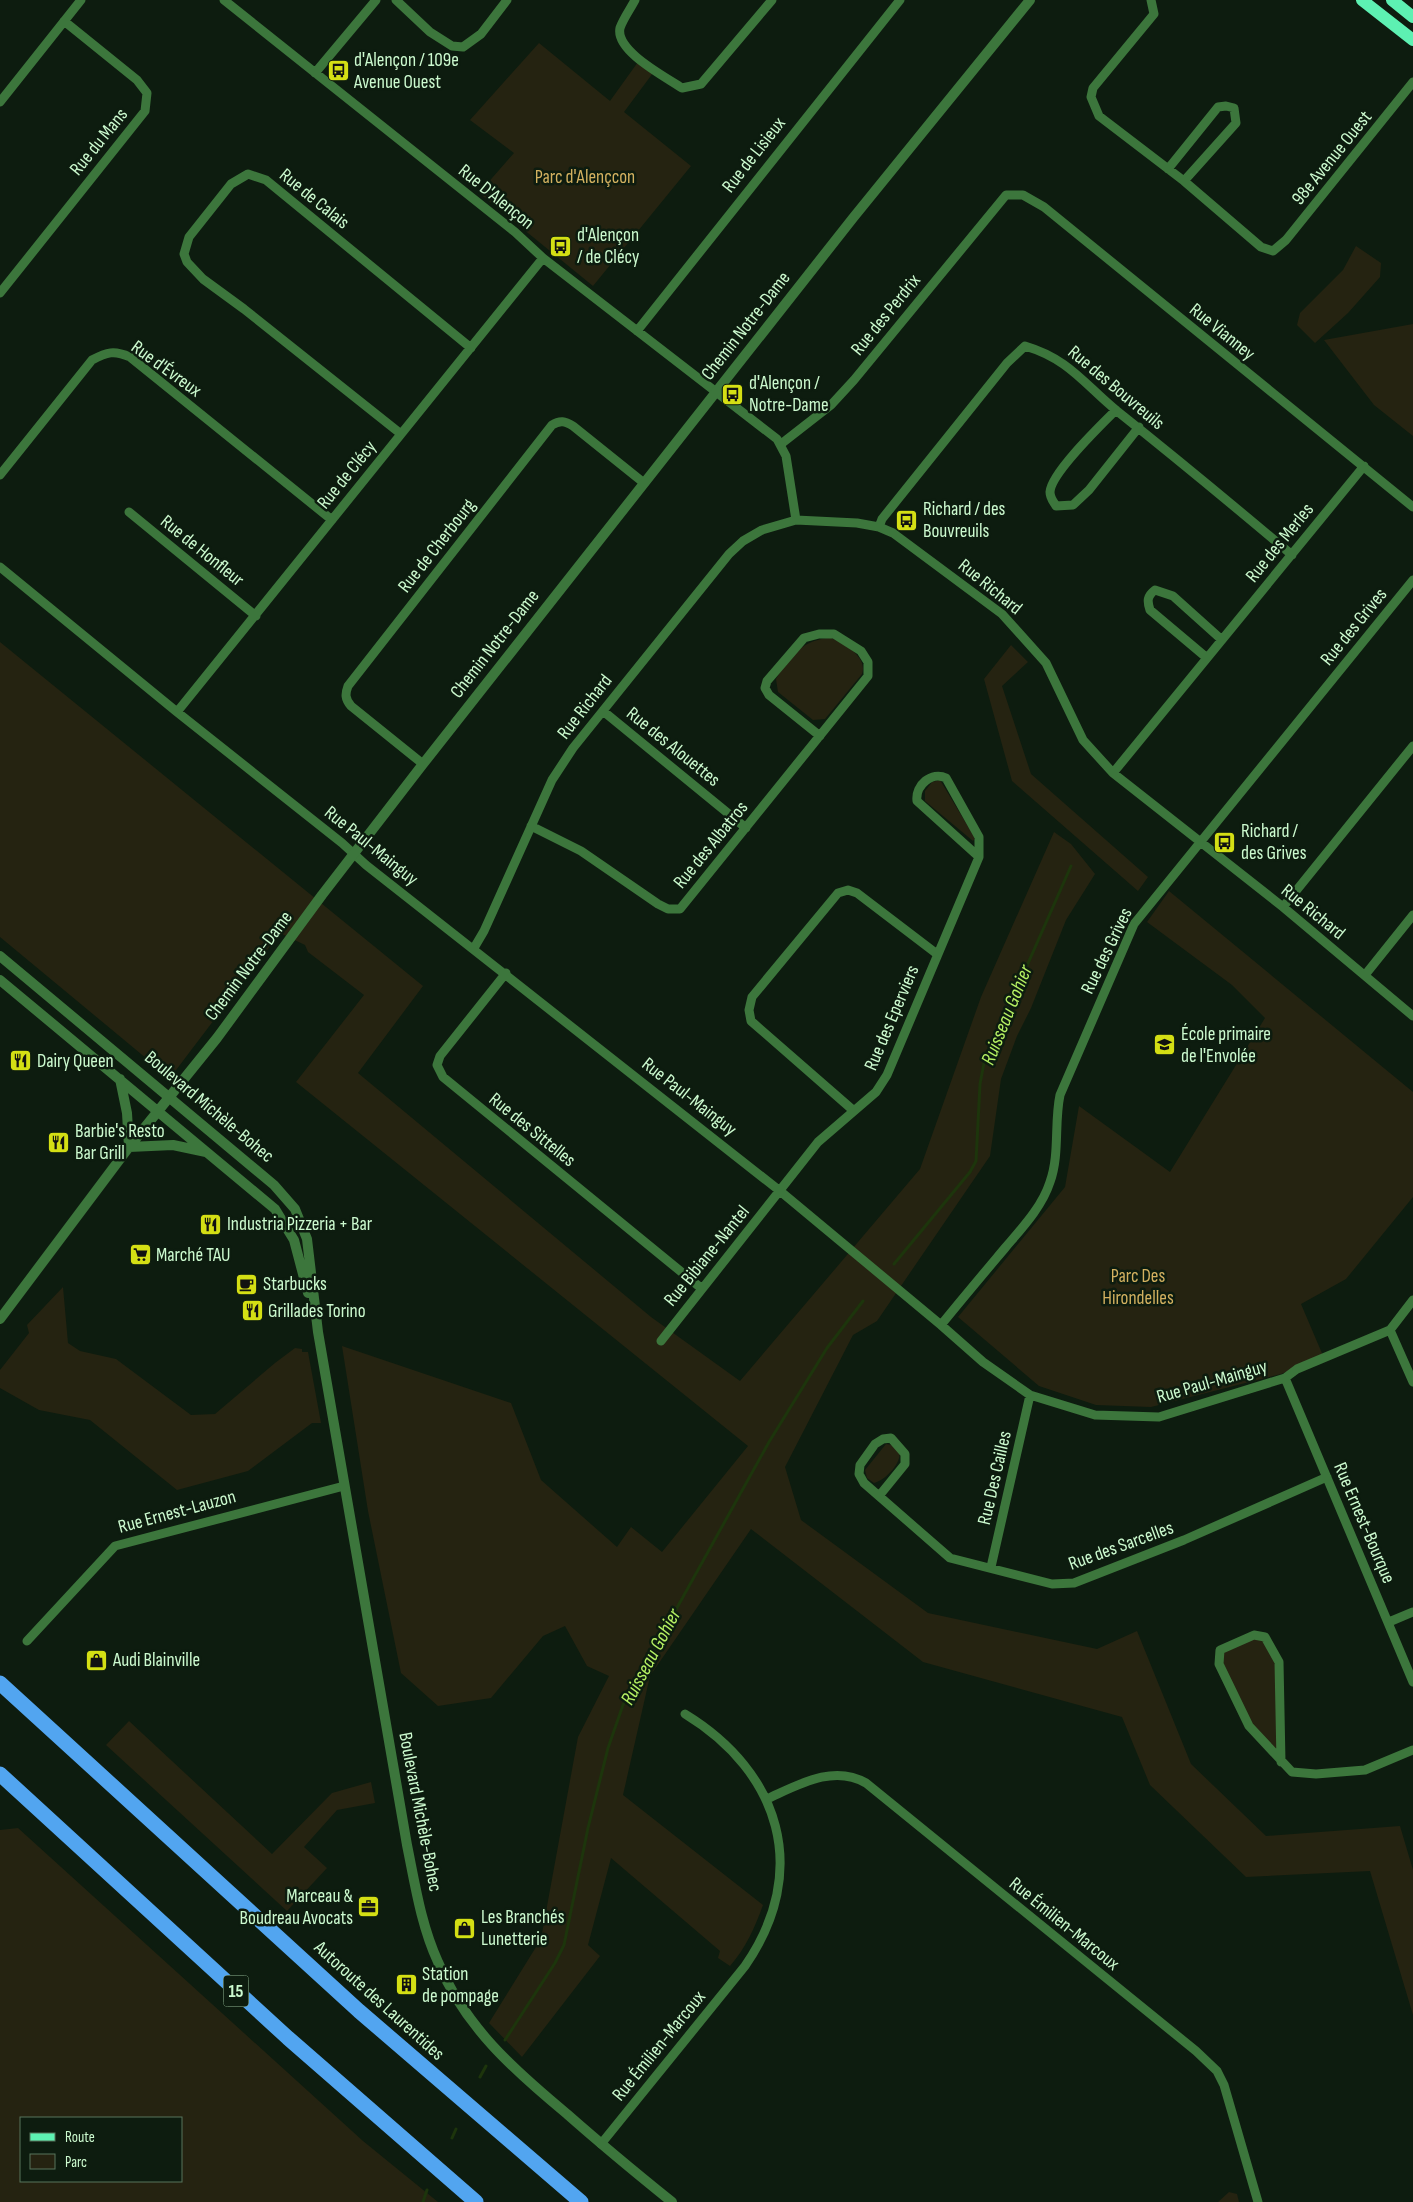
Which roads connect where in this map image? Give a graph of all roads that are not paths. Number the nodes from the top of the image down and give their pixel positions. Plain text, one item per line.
1 (81, 0) edge
2 (376, 0) edge
3 (396, 0) edge
4 (507, 0) edge
5 (635, 0) edge
6 (772, 0) edge
7 (900, 0) edge
8 (1030, 0) edge
9 (1151, 0) edge
10 (1362, 0) edge
11 (1392, 0) edge
12 (230, 2) edge
13 (1413, 17) edge
14 (64, 21) junction
15 (1413, 40) edge
16 (315, 72) junction
17 (1413, 82) edge
18 (0, 102) edge
19 (1168, 169) junction
20 (1184, 181) junction
21 (1006, 195) joint
22 (543, 258) junction
23 (0, 293) edge
24 (637, 331) junction
25 (471, 348) junction
26 (717, 392) junction
27 (1116, 410) junction
28 (1139, 428) junction
29 (401, 434) junction
30 (781, 444) junction
31 (1364, 466) junction
32 (0, 475) edge
33 (644, 483) junction
34 (1413, 507) edge
35 (129, 512) dead end
36 (332, 520) junction
37 (796, 520) junction
38 (879, 527) junction
39 (1292, 554) junction
40 (0, 567) edge
41 (1413, 580) edge
42 (256, 616) junction
43 (1222, 640) junction
44 (1207, 658) junction
45 (602, 711) junction
46 (177, 712) junction
47 (820, 736) junction
48 (1413, 746) edge
49 (423, 764) junction
50 (1113, 773) junction
51 (531, 826) junction
52 (746, 828) junction
53 (1199, 842) junction
54 (354, 854) junction
55 (979, 857) junction
56 (1283, 907) junction
57 (1413, 915) edge
58 (474, 948) junction
59 (937, 954) junction
60 (0, 956) edge
61 (506, 973) junction
62 (1365, 975) junction
63 (0, 980) edge
64 (1413, 1016) edge
65 (120, 1079) junction
66 (169, 1098) junction
67 (159, 1110) junction
68 (854, 1111) junction
69 (129, 1147) junction
70 (210, 1153) junction
71 (780, 1190) junction
72 (701, 1288) junction
73 (1413, 1300) edge
74 (0, 1320) edge
75 (941, 1324) junction
76 (1390, 1330) junction
77 (318, 1332) junction
78 (660, 1341) dead end
79 (1285, 1378) junction
80 (1413, 1382) edge
81 (1030, 1395) junction
82 (1327, 1477) junction
83 (344, 1486) junction
84 (879, 1496) junction
85 (991, 1568) junction
86 (1413, 1612) edge
87 (1388, 1622) junction
88 (27, 1641) dead end
89 (1413, 1682) edge
90 (0, 1684) edge
91 (685, 1714) dead end
92 (1413, 1750) edge
93 (1281, 1762) junction
94 (0, 1774) edge
95 (766, 1799) junction
96 (601, 2144) junction
97 (476, 2202) edge
98 (581, 2202) edge
99 (672, 2202) edge
100 (1258, 2202) edge

1 - 14 street
2 - 16 street
3 - 4 street
5 - 6 street
7 - 24 street, Rue de Lisieux
8 - 26 street, Chemin Notre-Dame
9 - 19 street
10 - 15 main road
11 - 13 main road
12 - 16 street, Rue D'Alençon
14 - 18 street
14 - 23 street, Rue du Mans
16 - 22 street, Rue D'Alençon
17 - 20 street, 98e Avenue Ouest
19 - 20 street
19 - 20 street
21 - 30 street, Rue des Perdrix
21 - 31 street, Rue Vianney
22 - 24 street, Rue D'Alençon
22 - 25 street, Rue de Clécy
24 - 26 street, Rue D'Alençon
25 - 29 street, Rue de Clécy
25 - 29 street, Rue de Calais
26 - 30 street, Rue D'Alençon
26 - 33 street, Chemin Notre-Dame
27 - 28 street, Rue des Bouvreuils
27 - 28 street
27 - 38 street, Rue des Bouvreuils
28 - 39 street, Rue des Bouvreuils
29 - 36 street, Rue de Clécy
30 - 37 street
31 - 34 street, Rue Vianney
31 - 39 street, Rue des Merles
32 - 36 street, Rue d'Évreux
33 - 49 street, Chemin Notre-Dame
33 - 49 street, Rue de Cherbourg
35 - 42 street, Rue de Honfleur
36 - 42 street, Rue de Clécy
37 - 38 street, Rue Richard
37 - 45 street, Rue Richard
38 - 50 street, Rue Richard
39 - 43 street, Rue des Merles
40 - 46 street, Rue Paul-Mainguy
41 - 53 street, Rue des Grives
42 - 46 street, Rue de Clécy
43 - 44 street, Rue des Merles
43 - 44 street
44 - 50 street, Rue des Merles
45 - 51 street, Rue Richard
45 - 52 street, Rue des Alouettes
46 - 54 street, Rue Paul-Mainguy
47 - 47 street, Rue des Albatros
47 - 52 street, Rue des Albatros
48 - 56 street
49 - 54 street, Chemin Notre-Dame
50 - 53 street, Rue Richard
51 - 52 street, Rue des Albatros
51 - 58 street, Rue Richard
53 - 56 street, Rue Richard
53 - 75 street, Rue des Grives
54 - 58 street, Rue Paul-Mainguy
54 - 66 street, Chemin Notre-Dame
55 - 55 street, Rue des Eperviers
55 - 59 street, Rue des Eperviers
56 - 62 street, Rue Richard
57 - 62 street
58 - 61 street, Rue Paul-Mainguy
59 - 68 street, Rue des Eperviers
59 - 68 street
60 - 66 street, Boulevard Michèle-Bohec
61 - 71 street, Rue Paul-Mainguy
61 - 72 street, Rue des Sittelles
62 - 64 street, Rue Richard
63 - 65 street, Boulevard Michèle-Bohec
65 - 67 street, Boulevard Michèle-Bohec
65 - 69 street
66 - 67 street, Chemin Notre-Dame
66 - 77 street, Boulevard Michèle-Bohec
67 - 69 street, Chemin Notre-Dame
67 - 70 street, Boulevard Michèle-Bohec
68 - 71 street, Rue des Eperviers
69 - 70 street
69 - 74 street, Chemin Notre-Dame
70 - 77 street, Boulevard Michèle-Bohec
71 - 72 street, Rue Bibiane-Nantel
71 - 75 street, Rue Paul-Mainguy
72 - 78 street, Rue Bibiane-Nantel
73 - 76 street, Rue Paul-Mainguy
75 - 81 street, Rue Paul-Mainguy
76 - 79 street, Rue Paul-Mainguy
76 - 80 street
77 - 83 street, Boulevard Michèle-Bohec
79 - 81 street, Rue Paul-Mainguy
79 - 82 street, Rue Ernest-Bourque
81 - 85 street, Rue Des Cailles
82 - 85 street, Rue des Sarcelles
82 - 87 street, Rue Ernest-Bourque
83 - 88 street, Rue Ernest-Lauzon
83 - 96 street, Boulevard Michèle-Bohec
84 - 84 street, Rue des Sarcelles
84 - 85 street, Rue des Sarcelles
86 - 87 street
87 - 89 street, Rue Ernest-Bourque
90 - 98 highway, Autoroute des Laurentides
91 - 95 street, Rue Émilien-Marcoux
92 - 93 street
93 - 93 street
94 - 97 highway, 15
95 - 96 street, Rue Émilien-Marcoux
95 - 100 street, Rue Émilien-Marcoux
96 - 99 street, Boulevard Michèle-Bohec

